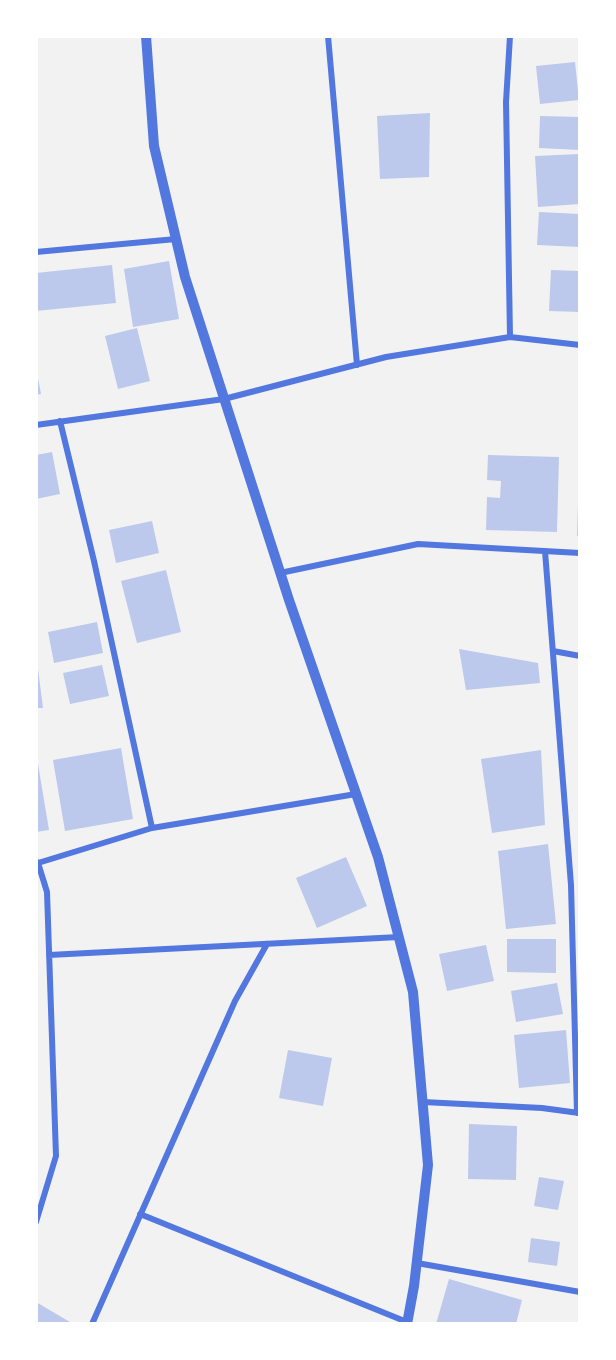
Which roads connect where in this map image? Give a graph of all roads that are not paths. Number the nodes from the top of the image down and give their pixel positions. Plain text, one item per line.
1 (146, 36) edge
2 (328, 36) edge
3 (510, 36) edge
4 (176, 238) junction
5 (36, 252) edge
6 (510, 337) junction
7 (580, 345) edge
8 (357, 365) junction
9 (224, 399) junction
10 (60, 421) junction
11 (36, 425) edge
12 (545, 551) junction
13 (580, 553) edge
14 (280, 573) junction
15 (553, 651) junction
16 (580, 656) edge
17 (356, 794) junction
18 (152, 828) junction
19 (37, 862) edge
20 (399, 937) junction
21 (267, 944) junction
22 (49, 955) junction
23 (423, 1102) junction
24 (578, 1113) edge
25 (140, 1214) junction
26 (36, 1220) edge
27 (417, 1263) junction
28 (580, 1293) edge
29 (407, 1323) edge
30 (92, 1324) edge

1 - 4 street
2 - 8 street
3 - 6 street
4 - 5 street
4 - 9 street
6 - 7 street
6 - 8 street
8 - 9 street
9 - 10 street
9 - 14 street
10 - 11 street
10 - 18 street
12 - 13 street
12 - 14 street
12 - 15 street
14 - 17 street
15 - 16 street
15 - 24 street
17 - 18 street
17 - 20 street
18 - 19 street
19 - 22 street
20 - 21 street
20 - 23 street
21 - 22 street
21 - 25 street
22 - 26 street
23 - 24 street
23 - 27 street
25 - 29 street
25 - 30 street
27 - 28 street
27 - 29 street

